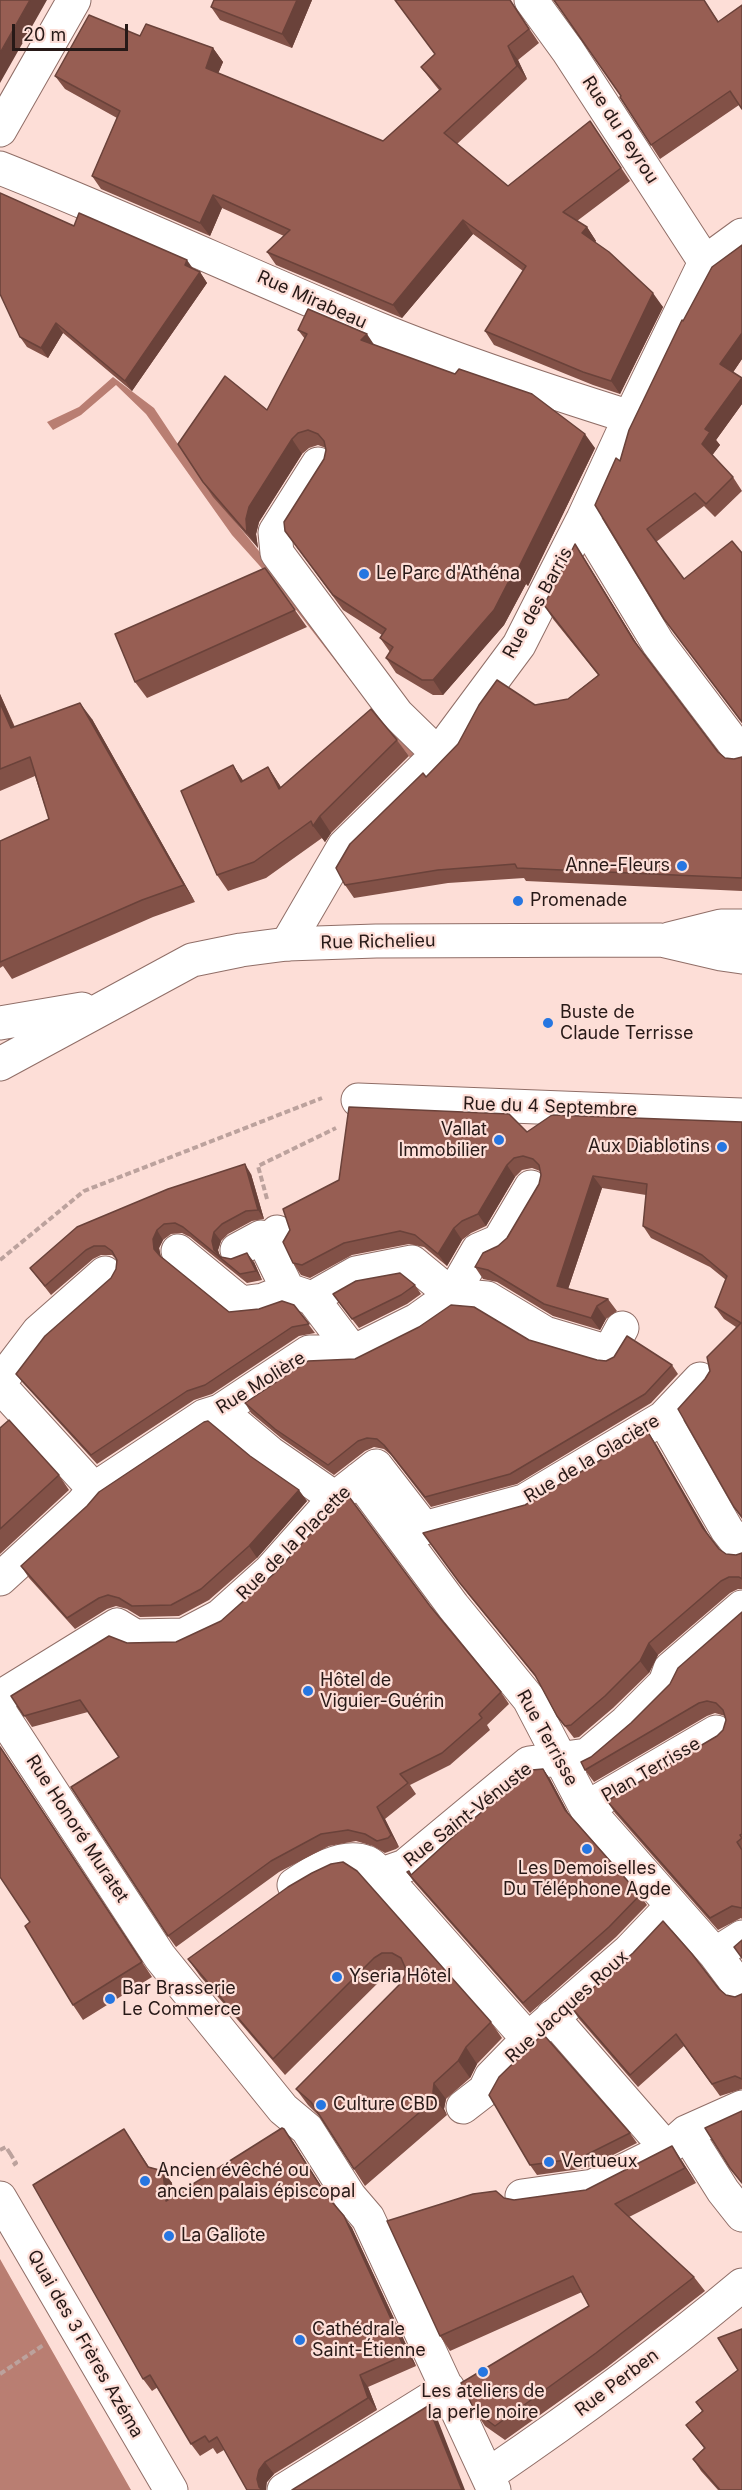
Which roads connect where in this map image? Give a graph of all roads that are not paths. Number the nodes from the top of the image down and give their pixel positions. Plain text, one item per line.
1 (74, 0) edge
2 (531, 0) edge
3 (0, 130) edge
4 (0, 168) edge
5 (742, 235) edge
6 (705, 262) junction
7 (630, 417) junction
8 (318, 464) edge
9 (583, 519) junction
10 (438, 754) junction
11 (742, 754) edge
12 (742, 926) edge
13 (661, 940) junction
14 (287, 944) junction
15 (742, 957) edge
16 (107, 1005) junction
17 (0, 1023) edge
18 (0, 1064) edge
19 (352, 1111) edge
20 (742, 1115) edge
21 (531, 1187) dead end
22 (261, 1243) road end
23 (178, 1251) dead end
24 (105, 1273) dead end
25 (300, 1294) junction
26 (452, 1295) junction
27 (622, 1328) dead end
28 (353, 1352) junction
29 (700, 1379) dead end
30 (0, 1384) edge
31 (220, 1411) junction
32 (663, 1418) junction
33 (347, 1488) junction
34 (94, 1489) junction
35 (412, 1531) junction
36 (737, 1532) edge
37 (4, 1576) edge
38 (742, 1607) edge
39 (0, 1696) edge
40 (0, 1712) edge
41 (716, 1732) dead end
42 (560, 1759) junction
43 (586, 1808) junction
44 (382, 1874) junction
45 (267, 1905) edge
46 (671, 1907) junction
47 (742, 1937) edge
48 (201, 1953) edge
49 (715, 1954) junction
50 (173, 1973) junction
51 (742, 1990) edge
52 (540, 2028) junction
53 (742, 2107) edge
54 (463, 2108) dead end
55 (676, 2140) junction
56 (522, 2196) edge
57 (0, 2198) edge
58 (742, 2215) edge
59 (742, 2285) edge
60 (448, 2388) junction
61 (491, 2482) edge
62 (171, 2490) edge
63 (284, 2490) edge

1 - 3 street
2 - 6 street, Rue du Peyrou
4 - 7 street, Rue Mirabeau
5 - 6 street, Rue des Barris
6 - 7 street, Rue des Barris
7 - 9 street, Rue des Barris
8 - 10 street
9 - 10 street, Rue des Barris
9 - 11 street
10 - 14 street, Rue des Barris
12 - 13 street, Rue Richelieu
13 - 14 street, Rue Richelieu
13 - 15 street, Rue Richelieu
14 - 16 street, Rue Richelieu
16 - 17 street, Rue Richelieu
16 - 18 street, Rue Richelieu
19 - 20 street, Rue du 4 Septembre
21 - 26 street, Rue Molière
22 - 25 street
23 - 25 street
24 - 30 street
25 - 26 street
25 - 28 street
26 - 27 street
26 - 28 street, Rue Molière
28 - 31 street, Rue Molière
29 - 32 street, Rue de la Glacière
30 - 34 street
31 - 33 street
31 - 34 street, Rue Molière
32 - 35 street, Rue de la Glacière
32 - 36 street
33 - 35 street, Rue de la Placette
33 - 39 street, Rue de la Placette
34 - 37 street, Rue Molière
35 - 42 street, Rue Terrisse
38 - 42 street, Rue Saint-Vénuste
40 - 50 street, Rue Honoré Muratet
41 - 43 street, Plan Terrisse
42 - 43 street, Rue Terrisse
42 - 44 street, Rue Saint-Vénuste
43 - 46 street, Rue Terrisse
44 - 45 street, Rue Saint-Vénuste
44 - 52 street
46 - 49 street, Rue Terrisse
46 - 52 street, Rue Jacques Roux
47 - 49 street
48 - 50 street
49 - 51 street, Rue Terrisse
50 - 60 street, Rue Honoré Muratet
52 - 54 street, Rue Jacques Roux
52 - 55 street
53 - 55 street
55 - 56 street
55 - 58 street
57 - 62 street, Quai des 3 Frères Azéma
59 - 61 street, Rue Perben
60 - 61 street, Rue Honoré Muratet
60 - 63 street

